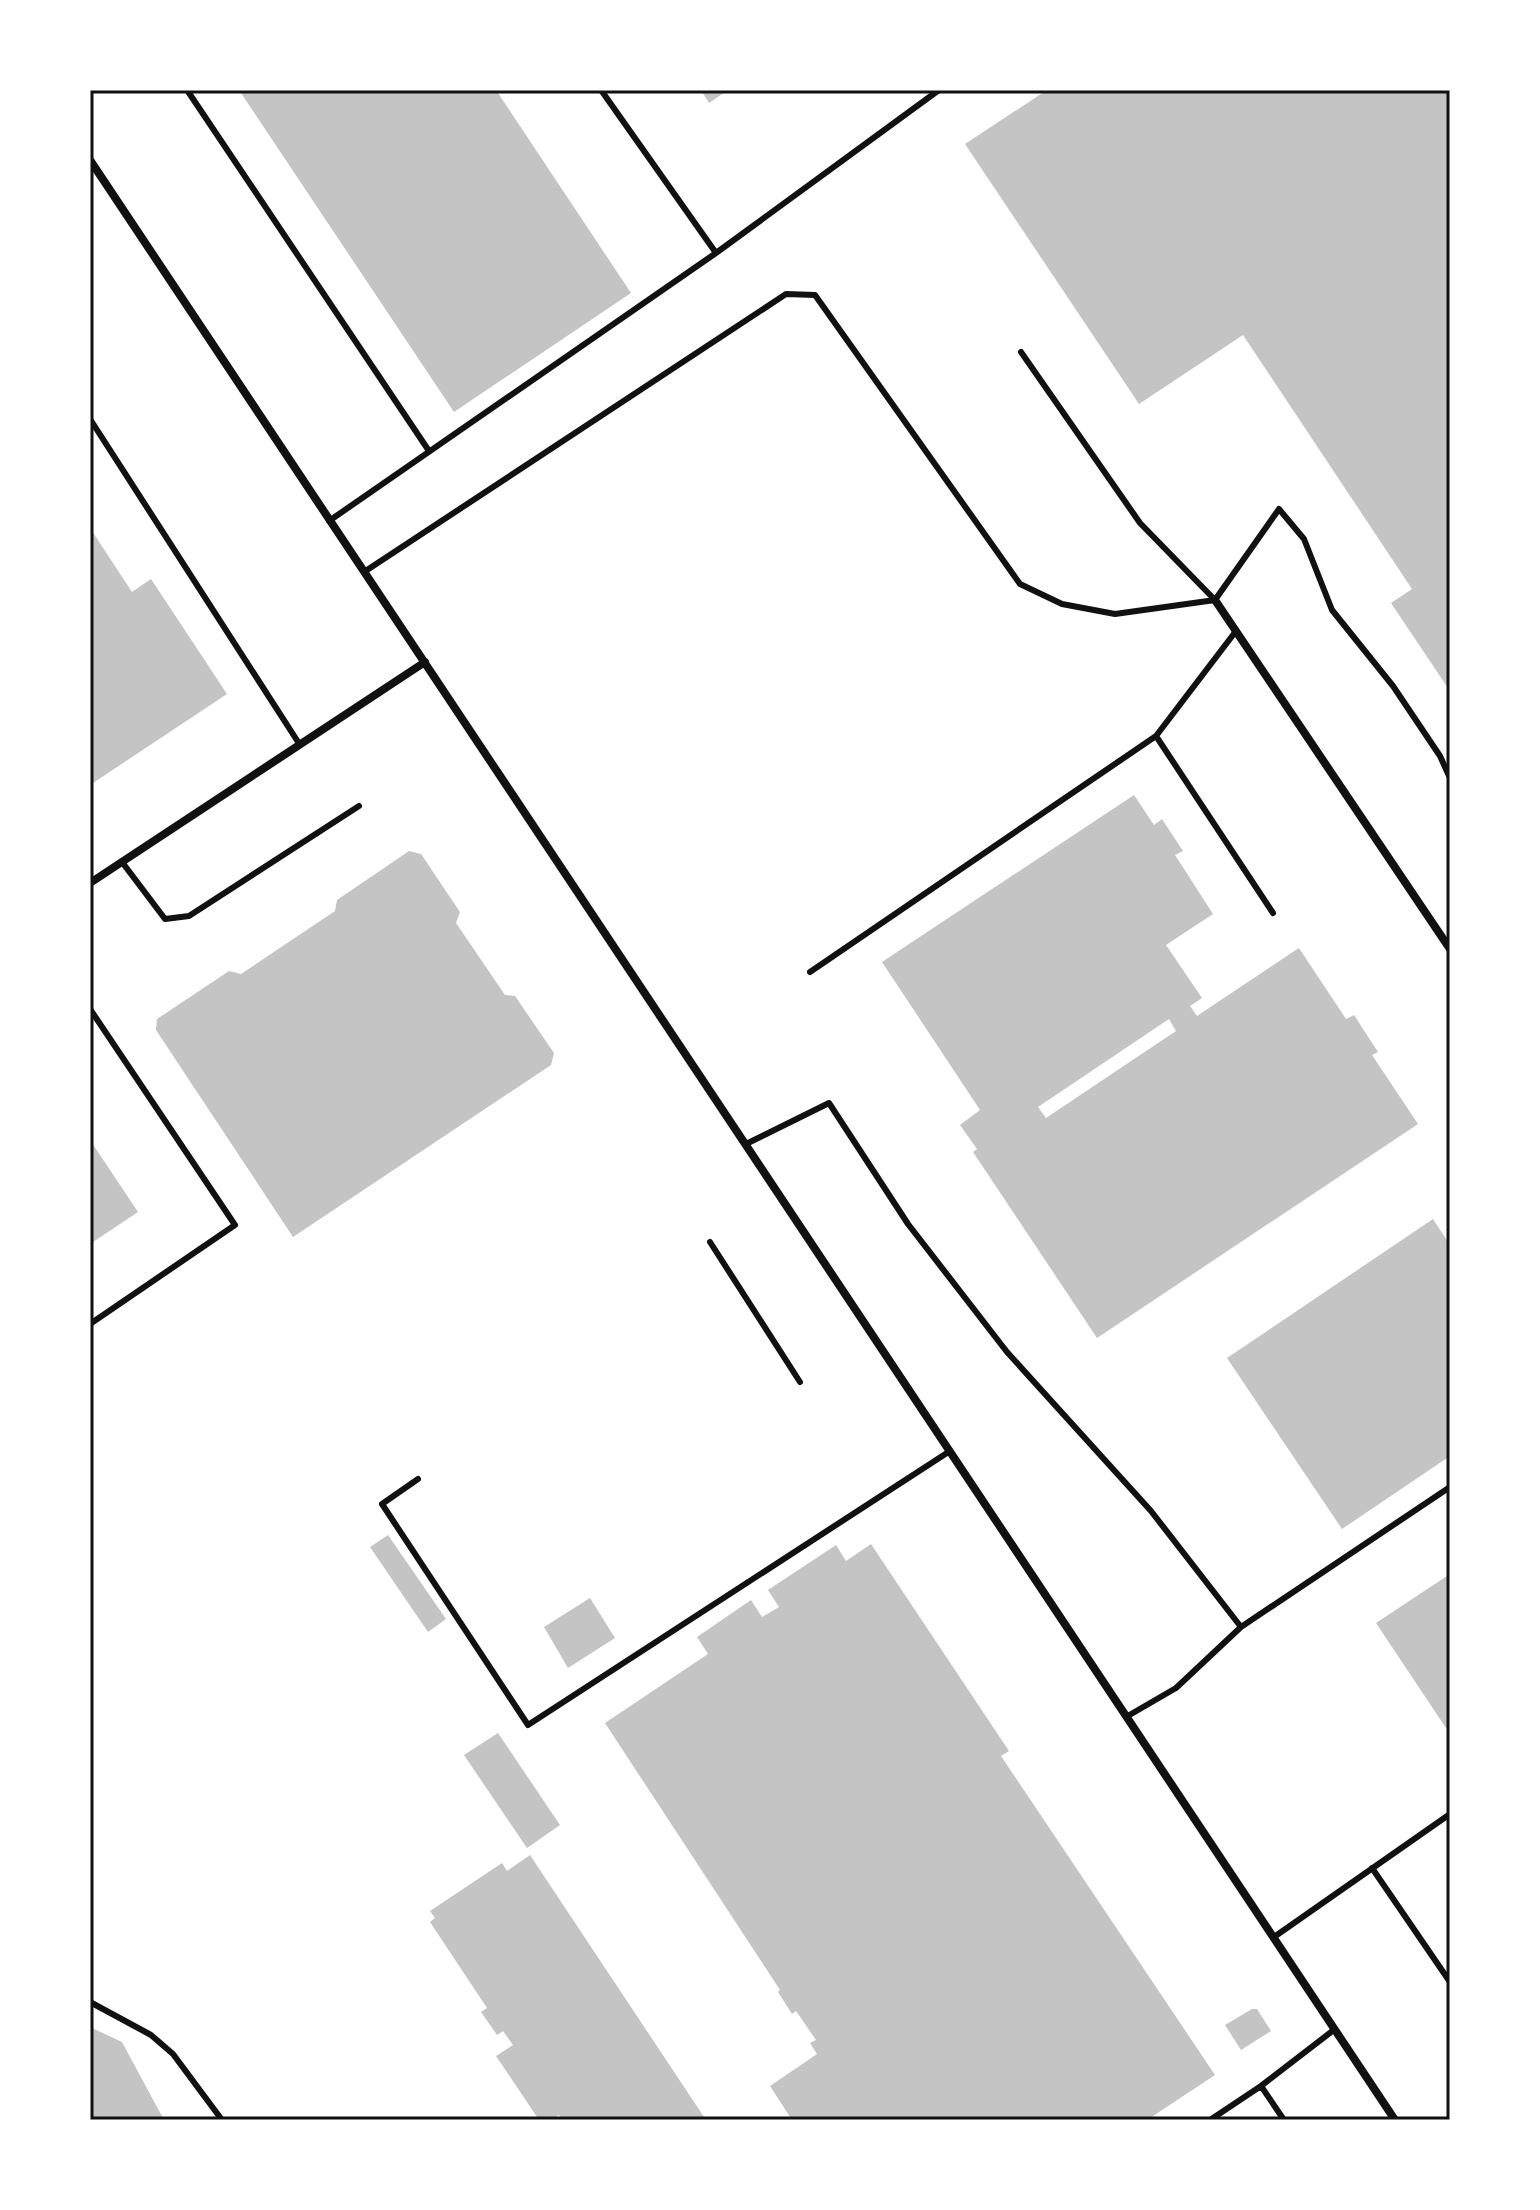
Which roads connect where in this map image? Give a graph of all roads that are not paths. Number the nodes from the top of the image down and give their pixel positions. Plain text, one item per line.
1 (187, 90) edge
2 (601, 90) edge
3 (939, 90) edge
4 (90, 160) edge
5 (716, 253) junction
6 (1021, 352) dead end
7 (90, 419) edge
8 (429, 451) junction
9 (329, 521) junction
10 (364, 572) junction
11 (1215, 600) junction
12 (1236, 631) junction
13 (425, 662) junction
14 (1156, 736) junction
15 (300, 745) junction
16 (1450, 778) edge
17 (359, 806) dead end
18 (122, 862) junction
19 (90, 883) edge
20 (1273, 913) dead end
21 (1450, 949) edge
22 (810, 972) dead end
23 (90, 1009) edge
24 (746, 1144) junction
25 (710, 1242) dead end
26 (90, 1324) edge
27 (800, 1382) dead end
28 (950, 1451) junction
29 (418, 1479) dead end
30 (1450, 1487) edge
31 (1241, 1627) junction
32 (1126, 1717) junction
33 (1450, 1814) edge
34 (1372, 1868) junction
35 (1274, 1937) junction
36 (1450, 1982) edge
37 (90, 2002) edge
38 (1335, 2029) junction
39 (1261, 2086) junction
40 (222, 2120) edge
41 (1210, 2120) edge
42 (1284, 2120) edge
43 (1395, 2120) edge

1 - 8 lane
2 - 5 lane
3 - 5 lane
4 - 9 street
5 - 8 lane
6 - 11 lane
7 - 15 lane
8 - 9 lane
9 - 10 street
10 - 11 lane
10 - 13 street
11 - 12 street
11 - 16 lane
12 - 14 lane
12 - 21 street
13 - 15 street
13 - 24 street
14 - 20 lane
14 - 22 lane
15 - 18 street
17 - 18 lane
18 - 19 street
23 - 26 lane
24 - 28 street
24 - 31 lane
25 - 27 lane
28 - 29 lane
28 - 32 street
30 - 31 lane
31 - 32 lane
32 - 35 street
33 - 34 lane
34 - 35 lane
34 - 36 lane
35 - 38 street
37 - 40 lane
38 - 39 lane
38 - 43 street
39 - 41 lane
39 - 42 lane

